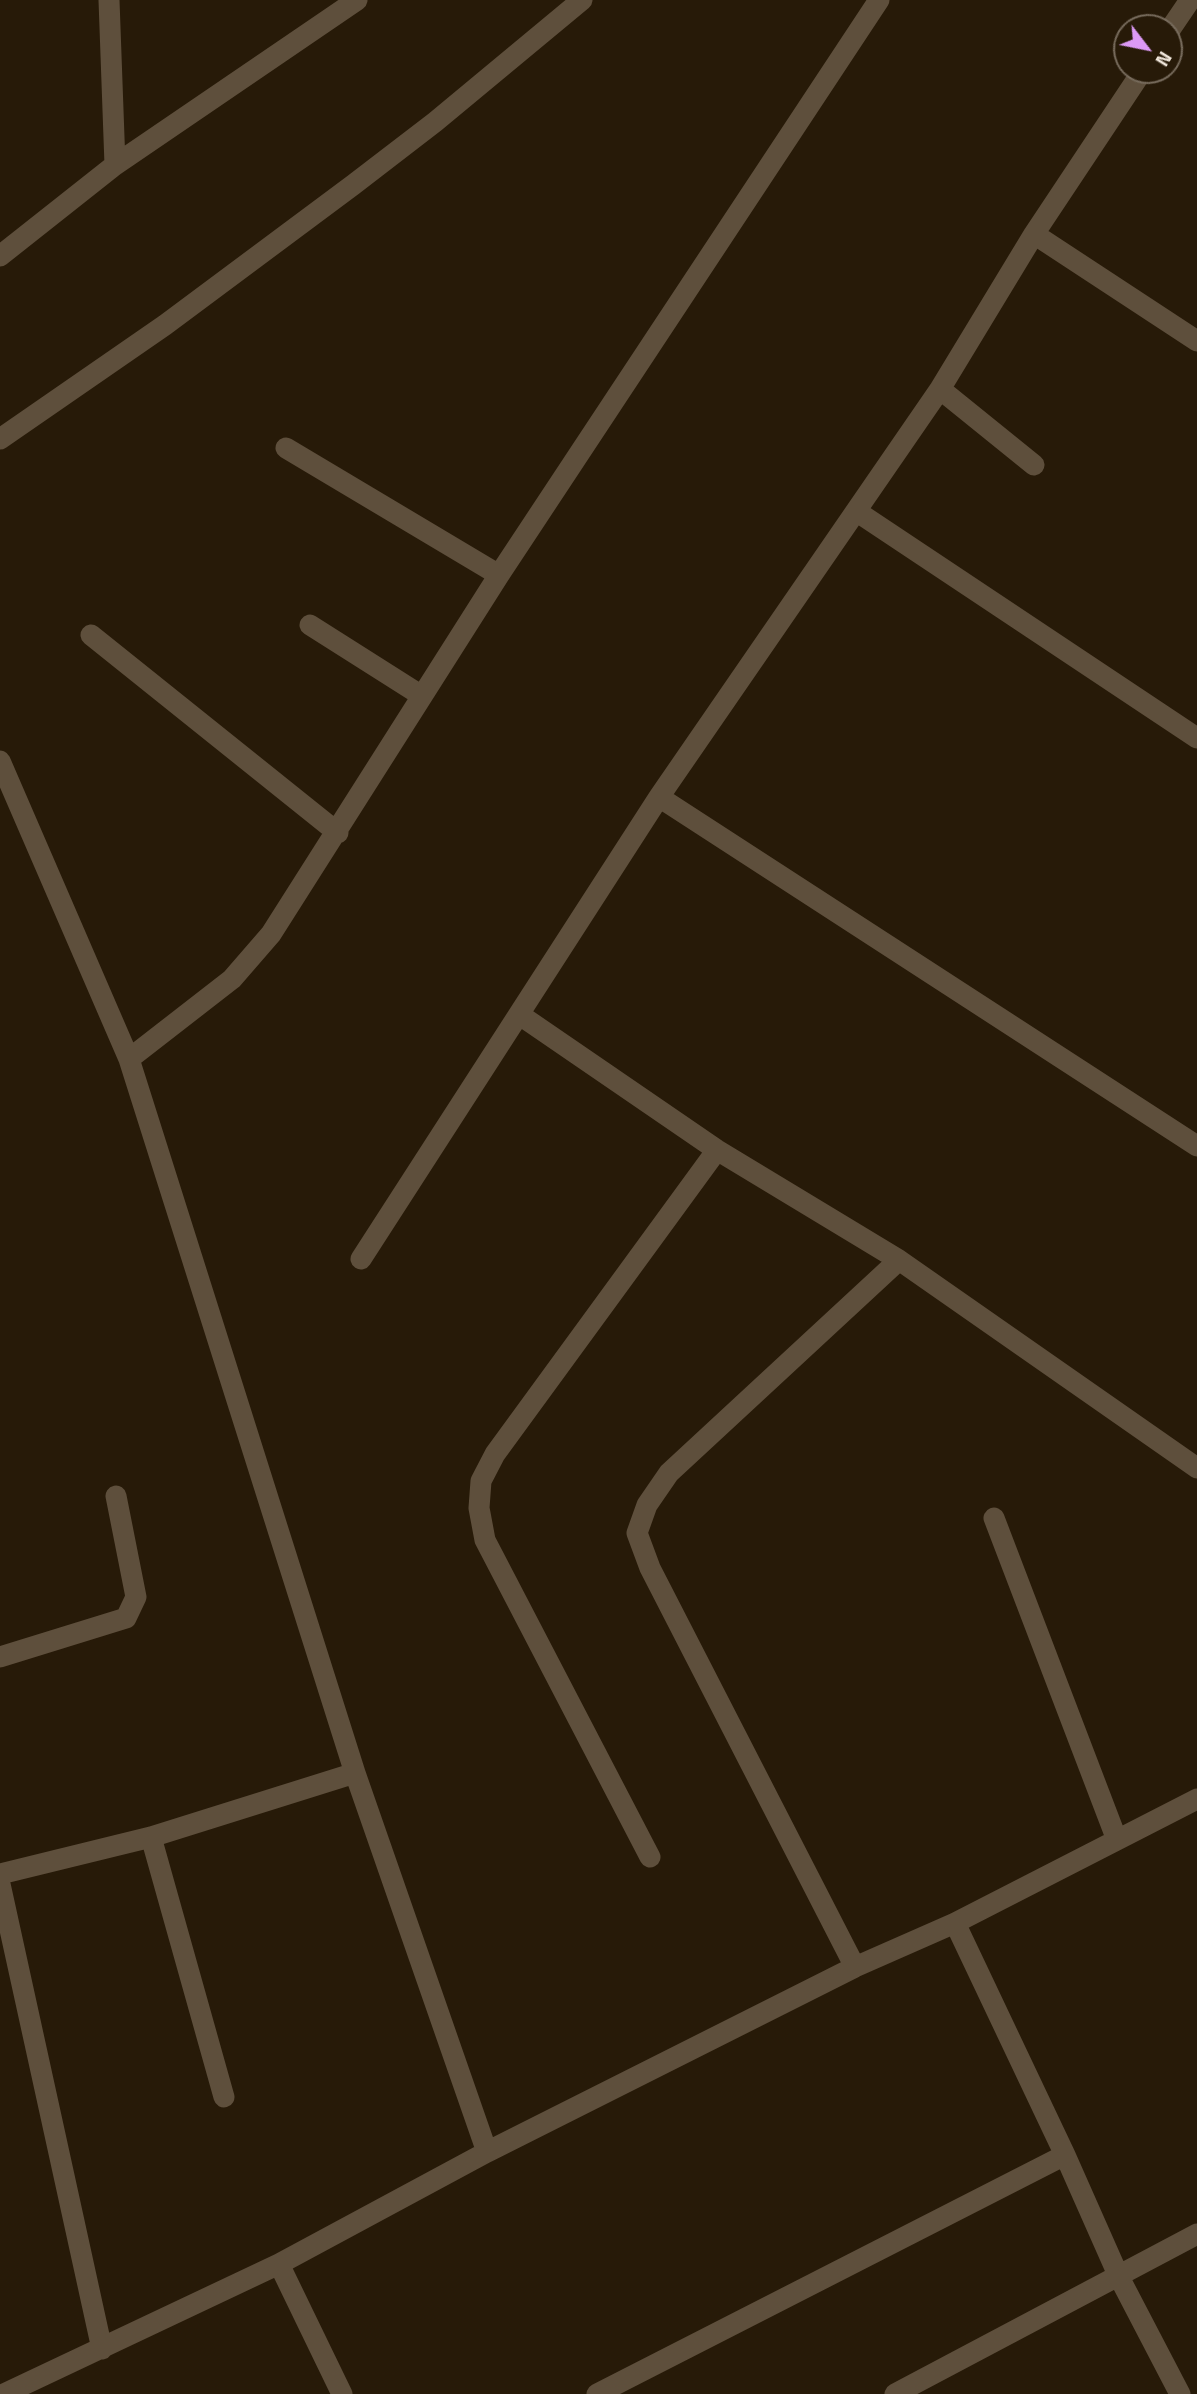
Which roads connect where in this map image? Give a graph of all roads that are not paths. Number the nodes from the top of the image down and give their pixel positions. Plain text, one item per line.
1 (109, 0) edge
2 (582, 0) edge
3 (879, 0) edge
4 (353, 1) edge
5 (1134, 84) edge
6 (116, 165) junction
7 (1034, 234) junction
8 (0, 256) edge
9 (1197, 341) edge
10 (940, 389) junction
11 (0, 439) edge
12 (286, 447) dead end
13 (1034, 465) dead end
14 (856, 511) junction
15 (499, 575) junction
16 (310, 625) dead end
17 (91, 635) dead end
18 (422, 696) junction
19 (1197, 738) edge
20 (0, 761) edge
21 (659, 797) junction
22 (338, 832) junction
23 (520, 1016) junction
24 (129, 1059) junction
25 (1197, 1146) edge
26 (717, 1150) junction
27 (361, 1259) dead end
28 (899, 1260) junction
29 (1197, 1468) edge
30 (116, 1496) dead end
31 (993, 1518) dead end
32 (0, 1657) edge
33 (355, 1773) junction
34 (1197, 1799) edge
35 (151, 1837) junction
36 (1117, 1840) junction
37 (650, 1857) dead end
38 (0, 1874) edge
39 (0, 1884) edge
40 (955, 1923) junction
41 (855, 1967) junction
42 (224, 2097) dead end
43 (487, 2152) junction
44 (1065, 2155) junction
45 (1197, 2234) edge
46 (279, 2264) junction
47 (1119, 2277) junction
48 (102, 2349) junction
49 (4, 2394) edge
50 (342, 2394) edge
51 (597, 2394) edge
52 (895, 2394) edge
53 (1180, 2394) edge

1 - 6 street
2 - 11 street
3 - 15 street
4 - 6 street
5 - 7 street
6 - 8 street
7 - 9 street
7 - 10 street
10 - 13 street
10 - 14 street
12 - 15 street
14 - 19 street
14 - 21 street
15 - 18 street
16 - 18 street
17 - 22 street
18 - 22 street
20 - 24 street
21 - 23 street
21 - 25 street
22 - 24 street
23 - 26 street
23 - 27 street
24 - 33 street
26 - 28 street
26 - 37 street
28 - 29 street
28 - 41 street
30 - 32 street
31 - 36 street
33 - 35 street
33 - 43 street
34 - 36 street
35 - 38 street
35 - 42 street
36 - 40 street
39 - 48 street
40 - 41 street
40 - 44 street
41 - 43 street
43 - 46 street
44 - 47 street
44 - 51 street
45 - 47 street
46 - 48 street
46 - 50 street
47 - 52 street
47 - 53 street
48 - 49 street

